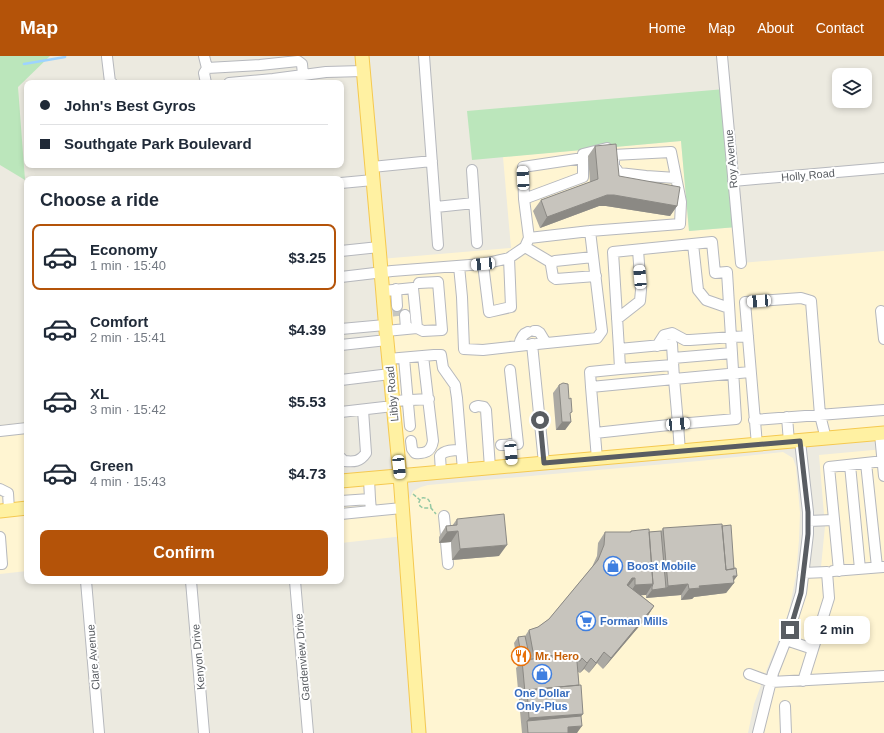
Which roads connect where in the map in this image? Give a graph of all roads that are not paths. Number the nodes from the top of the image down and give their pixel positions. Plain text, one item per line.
1 (204, 56) edge
2 (362, 56) edge
3 (424, 56) edge
4 (722, 56) edge
5 (107, 57) dead end
6 (298, 59) edge
7 (207, 68) junction
8 (363, 71) junction
9 (303, 75) junction
10 (110, 80) edge
11 (205, 80) edge
12 (258, 80) edge
13 (613, 155) junction
14 (583, 158) junction
15 (432, 161) junction
16 (372, 167) junction
17 (884, 168) edge
18 (472, 170) dead end
19 (676, 178) junction
20 (373, 180) junction
21 (733, 181) junction
22 (344, 183) edge
23 (524, 199) junction
24 (474, 203) junction
25 (436, 207) junction
26 (590, 231) junction
27 (527, 242) junction
28 (477, 243) dead end
29 (693, 244) junction
30 (438, 245) dead end
31 (379, 247) junction
32 (638, 250) junction
33 (344, 251) edge
34 (593, 257) junction
35 (509, 258) junction
36 (552, 263) junction
37 (740, 263) dead end
38 (483, 264) junction
39 (459, 266) junction
40 (381, 272) junction
41 (596, 276) junction
42 (344, 277) edge
43 (419, 283) dead end
44 (399, 289) junction
45 (383, 291) junction
46 (730, 308) junction
47 (881, 311) dead end
48 (617, 319) junction
49 (417, 328) junction
50 (344, 329) edge
51 (403, 330) junction
52 (386, 332) junction
53 (748, 336) junction
54 (731, 338) junction
55 (884, 339) edge
56 (546, 343) junction
57 (344, 344) edge
58 (532, 344) junction
59 (519, 346) junction
60 (657, 346) junction
61 (619, 349) junction
62 (732, 353) junction
63 (423, 356) junction
64 (404, 358) junction
65 (388, 360) junction
66 (673, 362) junction
67 (620, 369) junction
68 (510, 370) dead end
69 (750, 372) junction
70 (390, 374) junction
71 (732, 374) junction
72 (674, 379) junction
73 (344, 380) edge
74 (591, 387) junction
75 (429, 399) junction
76 (408, 400) junction
77 (393, 404) junction
78 (476, 407) dead end
79 (363, 410) junction
80 (884, 410) edge
81 (344, 412) edge
82 (820, 415) junction
83 (787, 418) junction
84 (754, 420) junction
85 (678, 424) junction
86 (24, 428) edge
87 (0, 430) edge
88 (410, 433) junction
89 (595, 433) junction
90 (882, 433) edge
91 (826, 439) junction
92 (396, 442) junction
93 (795, 442) junction
94 (757, 445) junction
95 (461, 450) junction
96 (680, 452) junction
97 (597, 459) junction
98 (344, 461) edge
99 (883, 462) edge
100 (544, 463) junction
101 (866, 463) junction
102 (850, 465) junction
103 (512, 466) junction
104 (490, 468) junction
105 (463, 470) junction
106 (441, 472) junction
107 (400, 476) junction
108 (884, 476) edge
109 (368, 478) junction
110 (344, 481) edge
111 (0, 489) edge
112 (370, 499) junction
113 (344, 501) edge
114 (24, 508) edge
115 (402, 508) junction
116 (4, 510) edge
117 (371, 511) junction
118 (344, 514) edge
119 (441, 516) road end
120 (834, 520) junction
121 (808, 521) junction
122 (0, 537) edge
123 (0, 564) edge
124 (448, 564) dead end
125 (881, 567) edge
126 (860, 569) junction
127 (838, 571) junction
128 (827, 572) junction
129 (803, 573) junction
130 (86, 584) edge
131 (191, 584) edge
132 (295, 584) edge
133 (786, 640) junction
134 (813, 649) junction
135 (749, 674) dead end
136 (884, 676) edge
137 (803, 680) junction
138 (771, 682) junction
139 (785, 706) dead end
140 (100, 733) edge
141 (204, 733) edge
142 (308, 733) edge
143 (420, 733) edge
144 (758, 733) edge
145 (786, 733) edge

1 - 7 street
2 - 8 main road, Libby Road
3 - 15 street
4 - 21 street, Roy Avenue
5 - 10 street
6 - 7 street
6 - 9 street
7 - 11 street
8 - 9 street
8 - 16 main road, Libby Road
9 - 12 street
13 - 14 street
13 - 19 street
13 - 19 street
14 - 23 street
14 - 23 street
15 - 16 street
15 - 25 street
16 - 20 main road, Libby Road
17 - 21 street, Holly Road
18 - 24 street
19 - 26 street
20 - 22 street
20 - 31 main road, Libby Road
21 - 37 street, Roy Avenue
23 - 27 street
24 - 25 street
24 - 28 street
25 - 30 street
26 - 27 street
26 - 34 street
27 - 35 street
27 - 36 street
29 - 32 street
29 - 46 street
29 - 46 street
31 - 33 street
31 - 40 main road, Libby Road
32 - 48 street
32 - 48 street
34 - 36 street
34 - 41 street
35 - 38 street
35 - 38 street
36 - 41 street
38 - 39 street
39 - 40 street
39 - 59 street
40 - 42 street
40 - 45 main road, Libby Road
41 - 56 street
43 - 49 street
44 - 45 street
44 - 49 street
44 - 51 street
45 - 52 main road, Libby Road
46 - 54 street
47 - 55 street
48 - 61 street
49 - 51 street
50 - 52 street
51 - 52 street
52 - 57 street
52 - 65 main road, Libby Road
53 - 54 street
53 - 69 street
53 - 82 street
54 - 60 street
54 - 62 street
56 - 58 street
56 - 59 street
58 - 59 street
58 - 100 street
60 - 61 street
60 - 66 street
61 - 67 street
62 - 66 street
62 - 71 street
63 - 64 street
63 - 75 street
63 - 95 street
64 - 65 street
64 - 76 street
65 - 70 main road, Libby Road
66 - 67 street
66 - 72 street
67 - 74 street
68 - 103 street
69 - 71 street
69 - 84 street
70 - 73 street
70 - 77 main road, Libby Road
71 - 72 street
71 - 85 street
72 - 74 street
72 - 85 street
74 - 89 street
75 - 76 street
75 - 88 street
76 - 77 street
76 - 88 street
77 - 79 street
77 - 92 main road, Libby Road
78 - 104 street
79 - 81 street
79 - 98 street
80 - 82 street
82 - 83 street
82 - 91 street
83 - 84 street
83 - 93 street
84 - 94 street
85 - 89 street
85 - 96 street
86 - 87 street
88 - 92 street
89 - 97 street
90 - 91 main road
90 - 99 street
91 - 93 main road
92 - 107 main road, Libby Road
93 - 94 main road
93 - 121 street
94 - 96 main road
95 - 105 street
95 - 106 street
96 - 97 main road
97 - 100 main road
99 - 101 street
99 - 108 street
100 - 103 main road
101 - 102 street
101 - 125 street
102 - 120 street
102 - 126 street
103 - 104 main road
104 - 105 main road
105 - 106 main road
106 - 107 main road
107 - 109 main road
107 - 115 main road, Libby Road
109 - 110 main road
109 - 112 street
111 - 116 street
112 - 113 street
112 - 117 street
114 - 116 main road
115 - 117 street
115 - 143 main road, Libby Road
117 - 118 street
119 - 124 street
120 - 121 street
120 - 127 street
121 - 129 street
122 - 123 street
125 - 126 street
126 - 127 street
127 - 128 street
128 - 129 street
128 - 134 street
129 - 133 street
130 - 140 street, Clare Avenue
131 - 141 street, Kenyon Drive
132 - 142 street, Gardenview Drive
133 - 134 street
133 - 138 street
134 - 137 street
135 - 138 street
136 - 137 street
137 - 138 street
138 - 144 street
139 - 145 street

